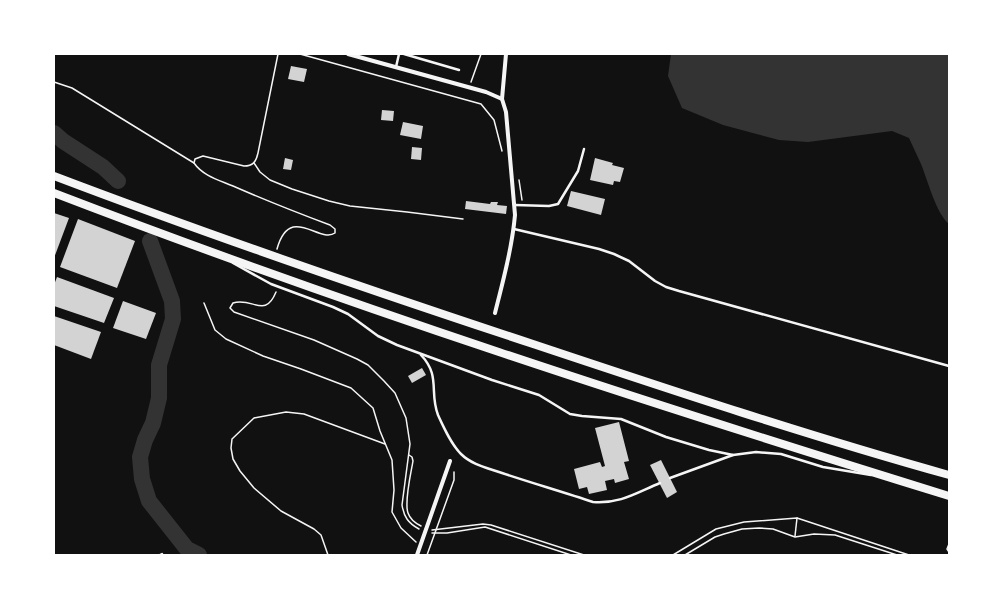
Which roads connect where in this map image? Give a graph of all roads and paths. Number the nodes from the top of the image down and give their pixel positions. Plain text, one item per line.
1 (278, 54) edge
2 (300, 54) edge
3 (348, 54) edge
4 (399, 54) edge
5 (404, 54) edge
6 (481, 54) edge
7 (506, 54) edge
8 (304, 55) edge
9 (395, 67) junction
10 (459, 70) dead end
11 (54, 82) edge
12 (469, 88) junction
13 (466, 99) junction
14 (502, 99) junction
15 (584, 149) dead end
16 (510, 158) junction
17 (194, 163) junction
18 (254, 163) junction
19 (519, 174) dead end
20 (54, 176) edge
21 (54, 193) edge
22 (515, 205) junction
23 (522, 206) junction
24 (463, 219) dead end
25 (514, 229) junction
26 (282, 236) dead end
27 (215, 254) junction
28 (204, 304) dead end
29 (270, 304) dead end
30 (495, 313) dead end
31 (421, 354) junction
32 (949, 366) edge
33 (385, 444) junction
34 (409, 455) junction
35 (733, 455) junction
36 (450, 461) dead end
37 (454, 466) dead end
38 (949, 475) edge
39 (670, 478) dead end
40 (899, 480) junction
41 (660, 483) dead end
42 (949, 496) edge
43 (797, 518) junction
44 (421, 526) dead end
45 (420, 529) dead end
46 (430, 529) dead end
47 (436, 530) junction
48 (430, 533) dead end
49 (434, 534) junction
50 (795, 537) junction
51 (949, 544) edge
52 (420, 546) junction
53 (949, 552) edge
54 (328, 555) edge
55 (416, 555) edge
56 (426, 555) edge
57 (571, 555) edge
58 (584, 555) edge
59 (673, 555) edge
60 (685, 555) edge
61 (897, 555) edge
62 (909, 555) edge

1 - 18 path
2 - 8 path
3 - 9 street
4 - 9 lane
5 - 10 lane
6 - 12 path
7 - 14 street
8 - 13 path
9 - 12 street
11 - 17 path
12 - 13 path
12 - 14 street
13 - 16 path
14 - 16 street
15 - 23 lane
16 - 22 street
17 - 18 path
17 - 26 path
18 - 24 path
19 - 23 path
20 - 38 highway
21 - 27 highway
22 - 23 lane
22 - 25 street
25 - 30 street
25 - 32 lane
27 - 31 lane
27 - 40 highway
28 - 33 path
29 - 34 path
31 - 35 lane
31 - 41 lane
33 - 52 path
33 - 54 path
34 - 44 path
34 - 45 path
35 - 39 lane
35 - 40 lane
36 - 52 street
37 - 47 path
40 - 42 highway
43 - 50 path
43 - 59 path
43 - 62 path
46 - 47 path
47 - 49 path
47 - 58 path
48 - 49 path
49 - 56 path
49 - 57 path
50 - 60 path
50 - 61 path
51 - 53 path
52 - 55 street

